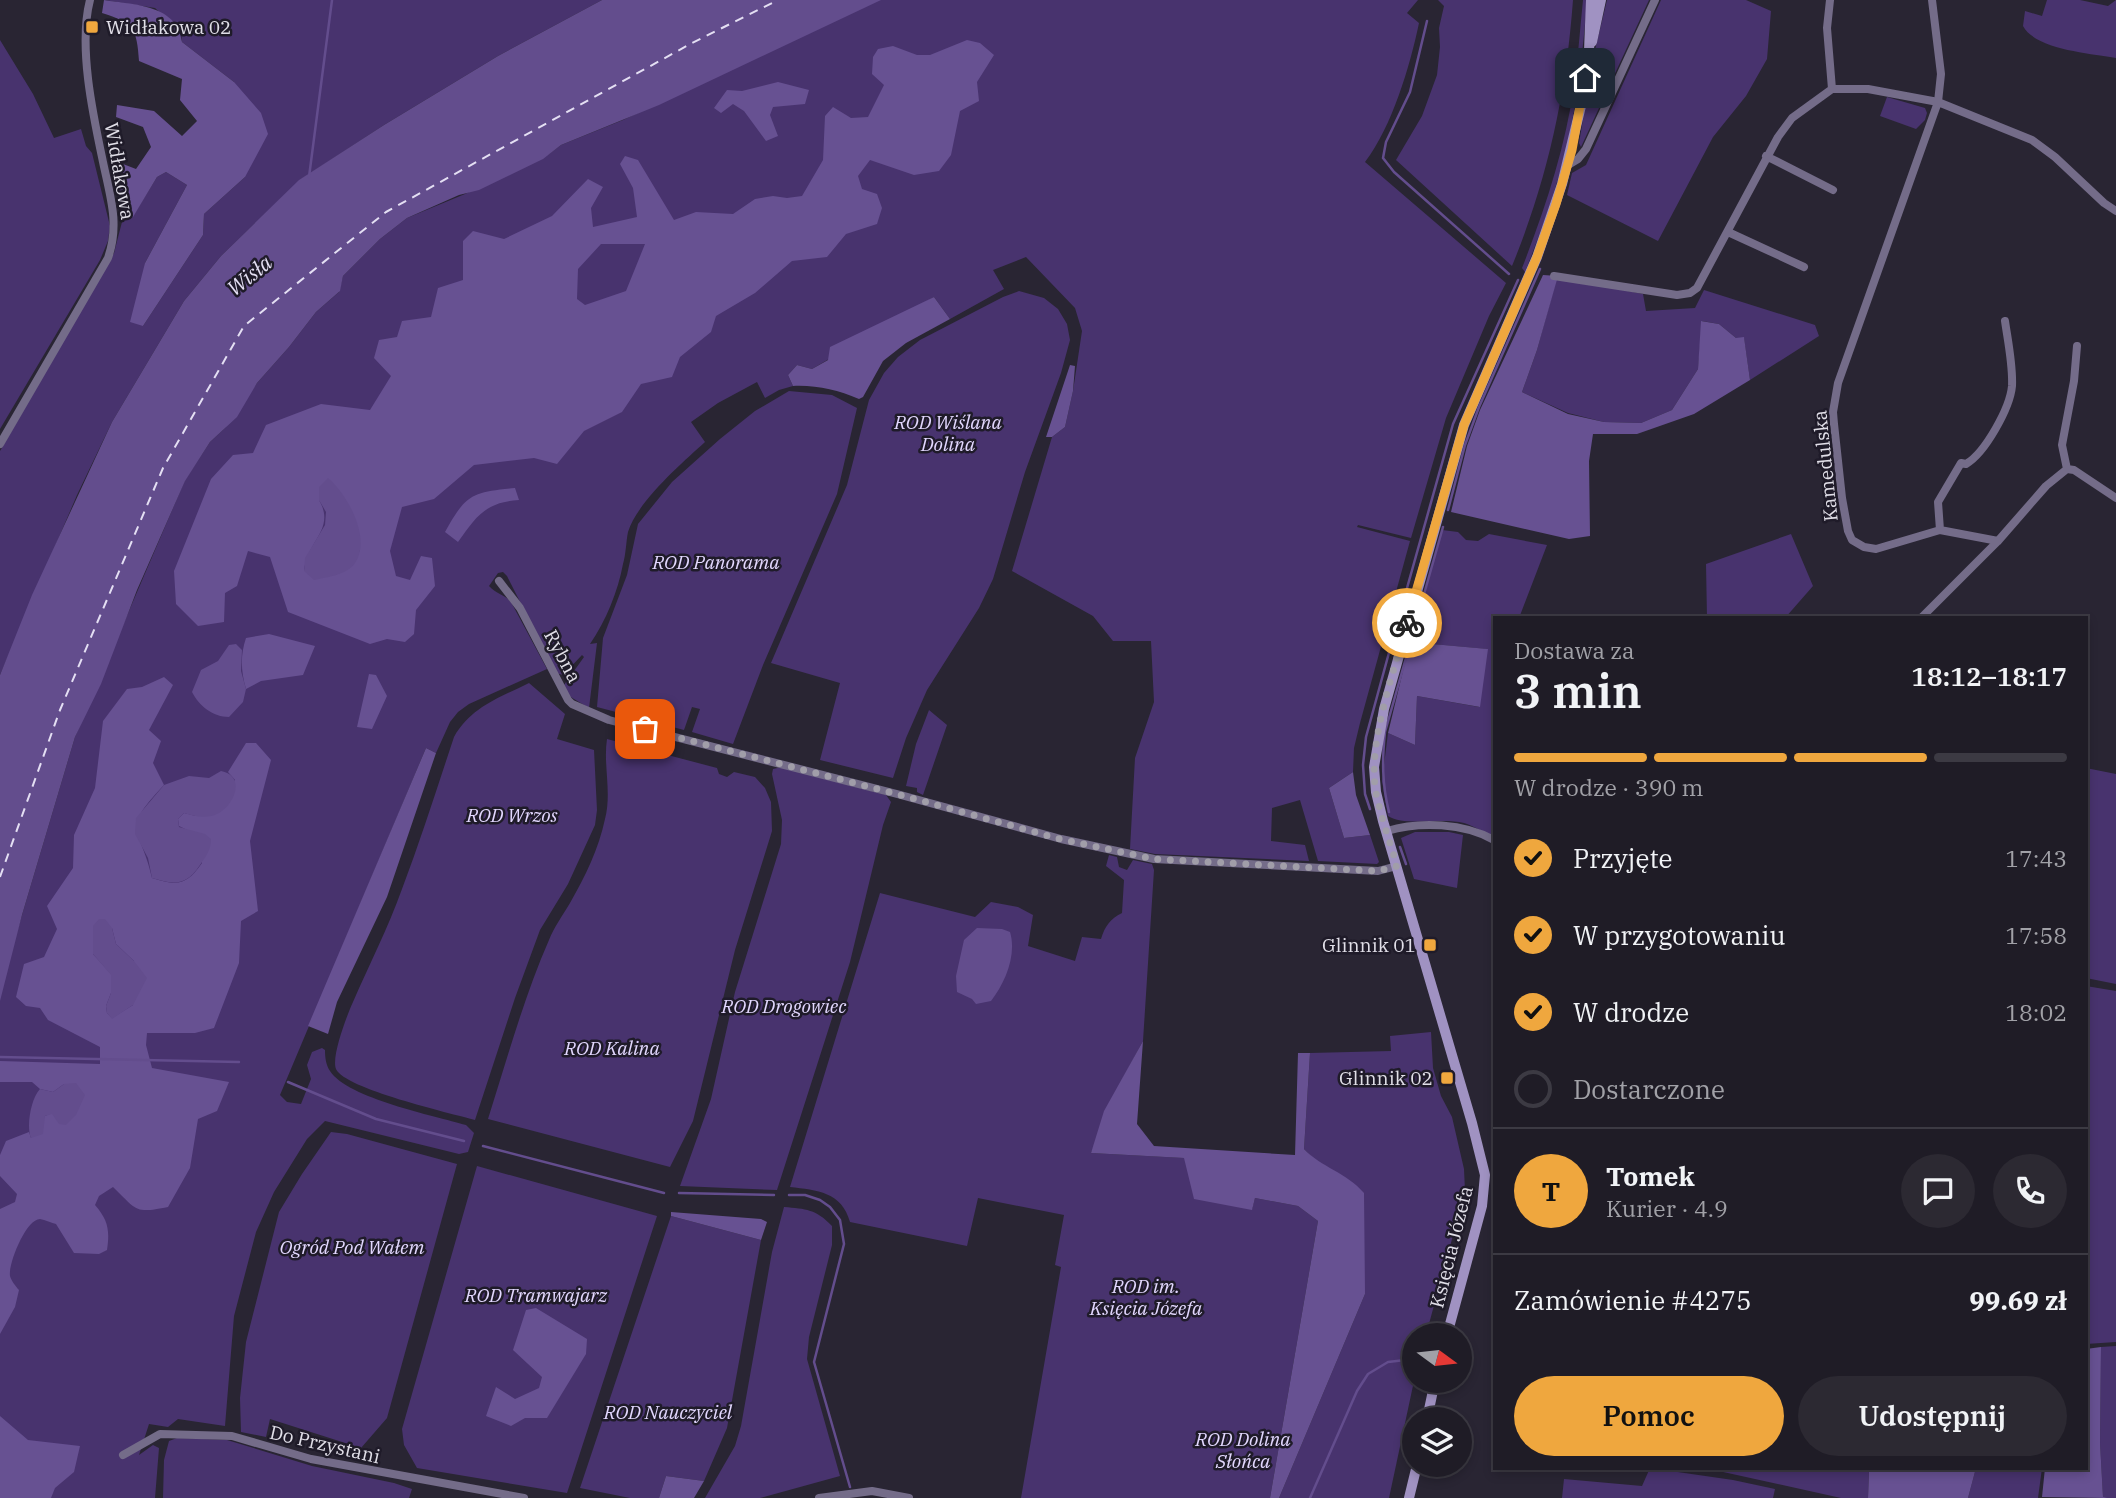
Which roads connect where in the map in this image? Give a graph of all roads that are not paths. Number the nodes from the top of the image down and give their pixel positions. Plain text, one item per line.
1 (90, 0) edge
2 (1591, 0) edge
3 (1601, 0) edge
4 (1655, 0) edge
5 (1829, 0) edge
6 (1932, 0) edge
7 (1588, 51) junction
8 (1832, 89) junction
9 (1938, 102) junction
10 (1766, 156) junction
11 (1567, 164) junction
12 (1833, 190) dead end
13 (2116, 211) edge
14 (1728, 232) junction
15 (1804, 267) dead end
16 (1554, 276) dead end
17 (2005, 321) dead end
18 (2077, 346) dead end
19 (0, 444) edge
20 (2067, 469) junction
21 (2116, 498) edge
22 (1940, 530) junction
23 (1998, 541) junction
24 (499, 582) dead end
25 (1924, 616) edge
26 (1387, 831) junction
27 (1493, 841) edge
28 (1397, 866) junction
29 (1493, 1169) edge
30 (1485, 1175) junction
31 (1450, 1323) edge
32 (123, 1455) dead end
33 (1414, 1477) edge
34 (524, 1498) edge
35 (819, 1498) edge
36 (909, 1498) edge
37 (1409, 1498) edge

1 - 19 street, Widłakowa
2 - 7 main road, Księcia Józefa
3 - 7 main road, Księcia Józefa
4 - 11 street, Księcia Józefa
5 - 8 street
6 - 9 street
7 - 11 main road, Księcia Józefa
8 - 9 street
8 - 10 street
9 - 13 street
9 - 22 street, Kamedulska
10 - 12 street
10 - 14 street
11 - 26 main road, Księcia Józefa
14 - 15 street
14 - 16 street
17 - 22 street
18 - 20 street
20 - 21 street
20 - 23 street
22 - 23 street, Kamedulska
23 - 25 street
24 - 28 street, Rybna
26 - 27 street
26 - 28 main road, Księcia Józefa
28 - 30 main road, Księcia Józefa
29 - 30 street
30 - 31 main road, Księcia Józefa
32 - 34 street, Do Przystani
33 - 37 main road
35 - 36 street

